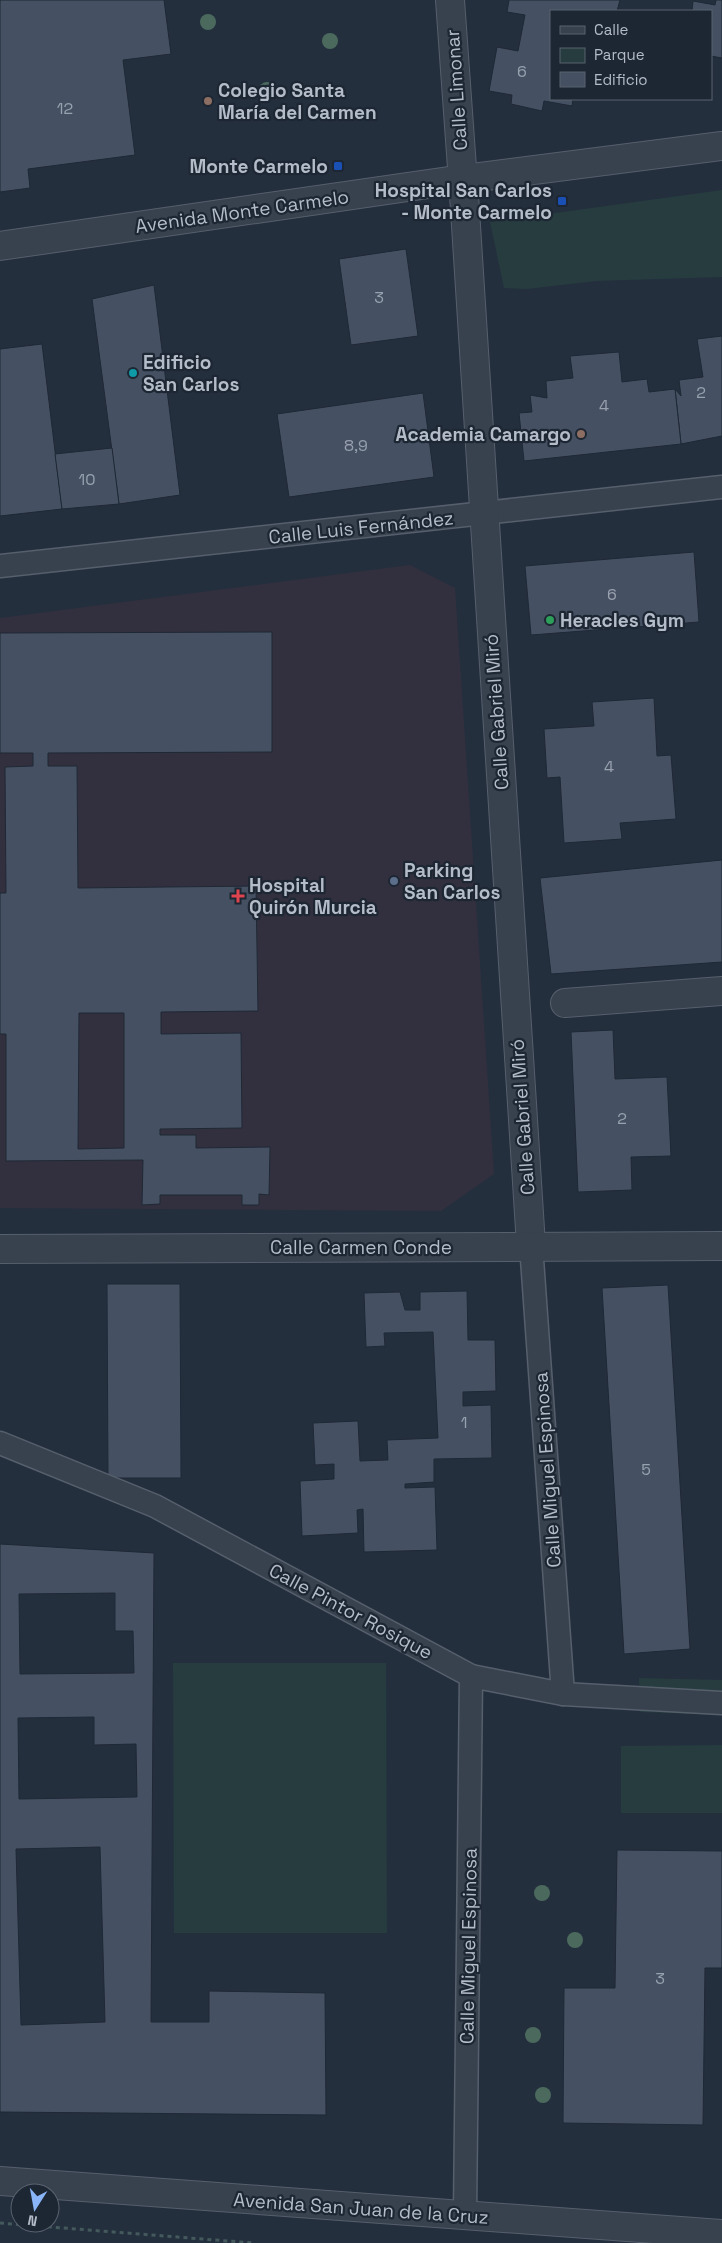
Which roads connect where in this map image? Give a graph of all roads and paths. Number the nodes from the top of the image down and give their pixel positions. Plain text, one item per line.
1 (450, 0) edge
2 (722, 146) edge
3 (464, 179) junction
4 (0, 246) edge
5 (722, 487) edge
6 (484, 513) junction
7 (0, 566) edge
8 (722, 991) edge
9 (565, 1003) dead end
10 (530, 1246) junction
11 (722, 1246) edge
12 (0, 1249) edge
13 (0, 1443) edge
14 (471, 1676) junction
15 (563, 1694) junction
16 (722, 1703) edge
17 (0, 2181) edge
18 (465, 2215) junction
19 (0, 2222) edge
20 (722, 2234) edge
21 (253, 2243) edge

1 - 3 street, Calle Limonar
2 - 3 street, Avenida Monte Carmelo
3 - 4 street, Avenida Monte Carmelo
3 - 6 street, Calle Gabriel Miró
5 - 6 street, Calle Luis Fernández
6 - 7 street, Calle Luis Fernández
6 - 10 street, Calle Gabriel Miró
8 - 9 street
10 - 11 street, Calle Carmen Conde
10 - 12 street, Calle Carmen Conde
10 - 15 street, Calle Miguel Espinosa
13 - 14 street, Calle Pintor Rosique
14 - 15 street, Calle Pintor Rosique
14 - 18 street, Calle Miguel Espinosa
15 - 16 street, Calle Pintor Rosique
17 - 18 street, Avenida San Juan de la Cruz
18 - 20 street, Avenida San Juan de la Cruz
19 - 21 path

